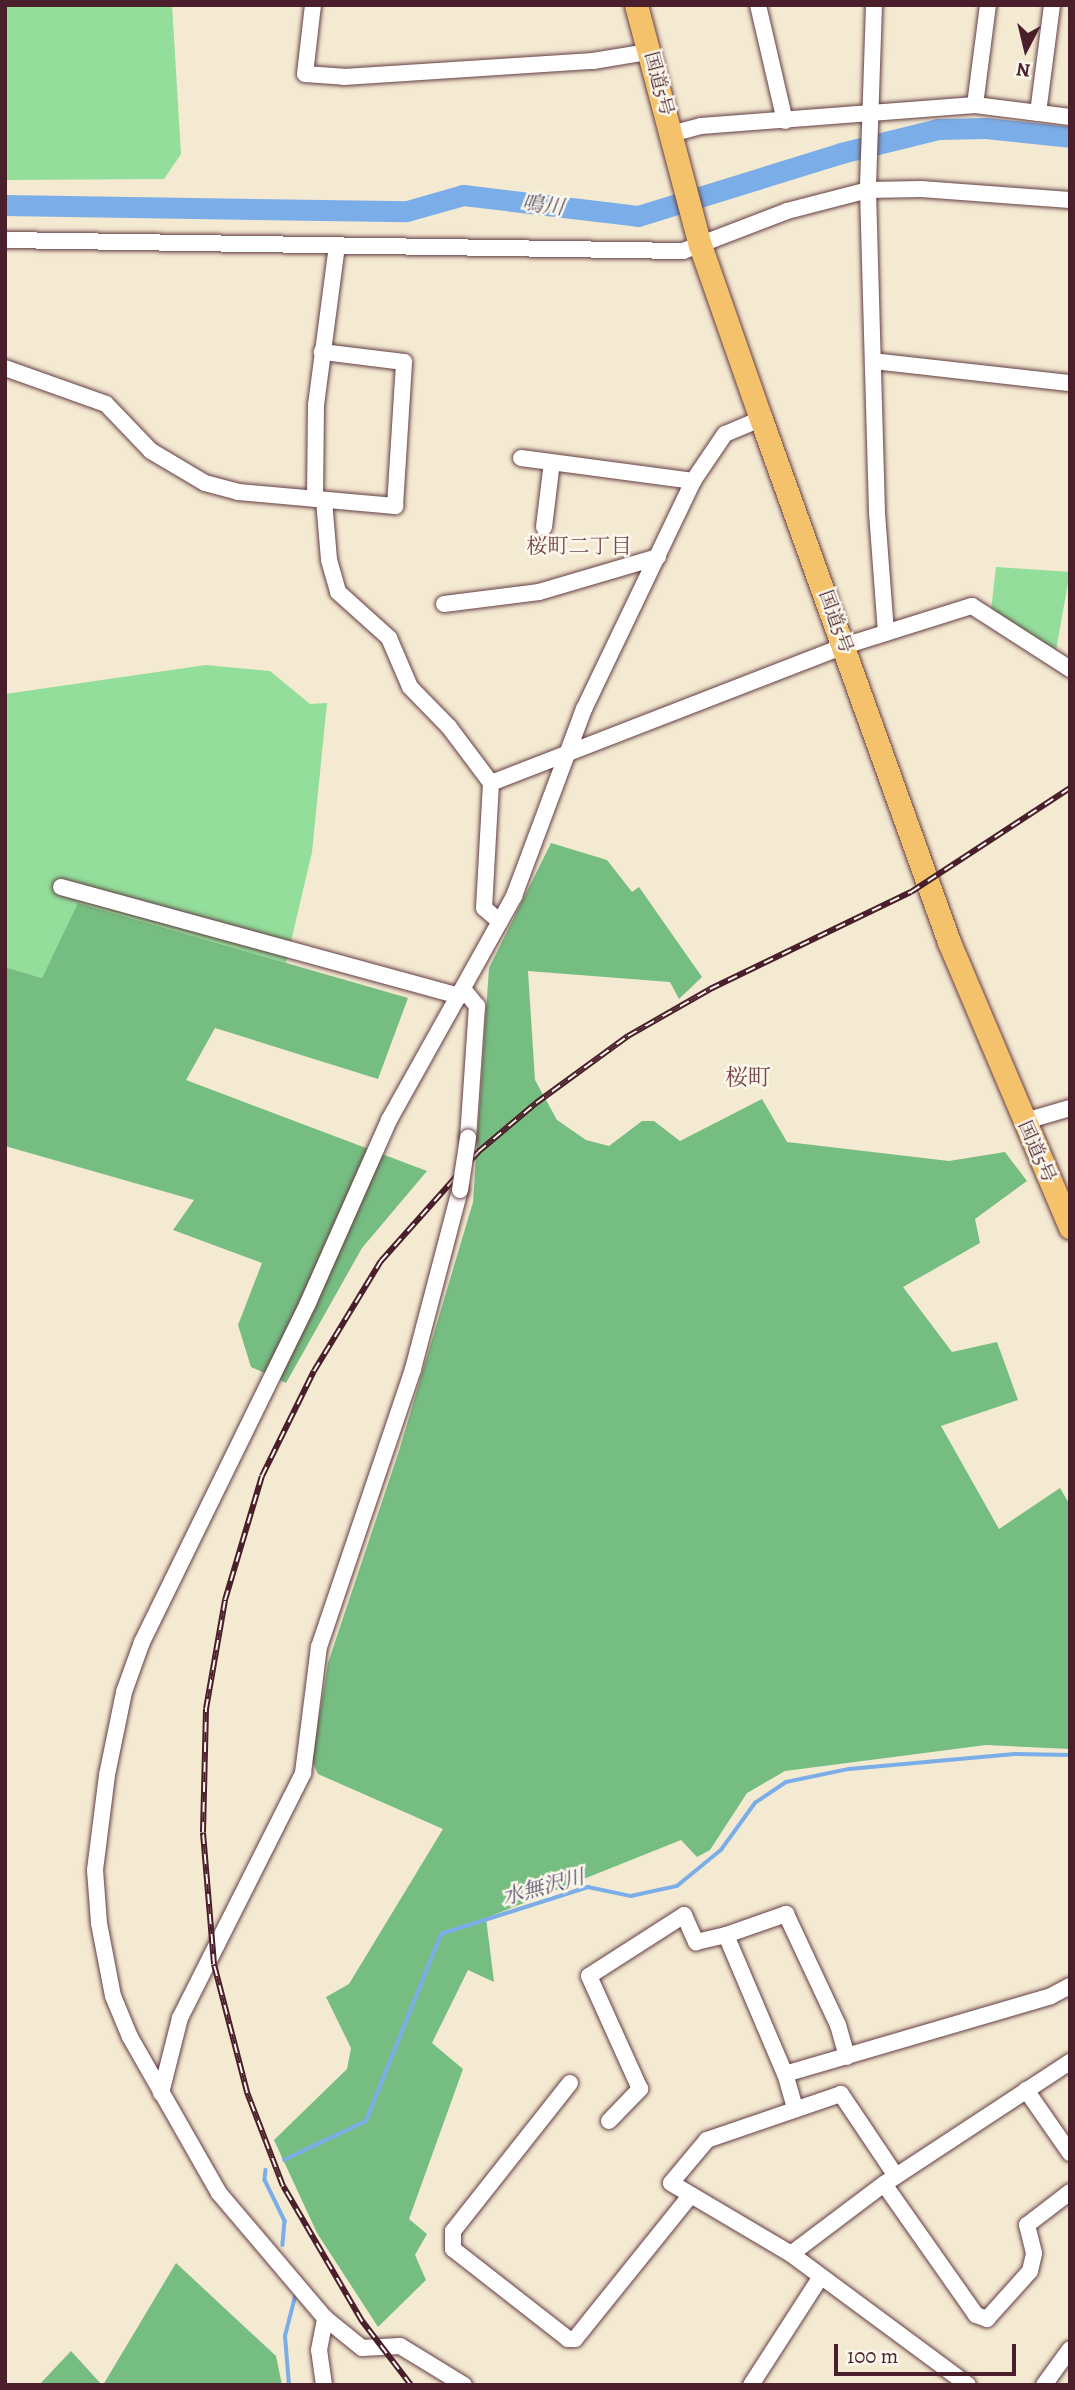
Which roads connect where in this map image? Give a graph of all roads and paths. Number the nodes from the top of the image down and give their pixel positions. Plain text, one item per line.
1 (313, 5) edge
2 (636, 5) edge
3 (758, 5) edge
4 (874, 5) edge
5 (988, 5) edge
6 (1052, 5) edge
7 (648, 52) junction
8 (975, 105) junction
9 (1038, 113) junction
10 (867, 114) junction
11 (1070, 117) edge
12 (785, 121) junction
13 (671, 134) junction
14 (868, 190) junction
15 (1070, 200) edge
16 (5, 240) edge
17 (337, 246) junction
18 (700, 246) junction
19 (322, 352) junction
20 (873, 361) junction
21 (5, 368) edge
22 (1070, 383) edge
23 (761, 419) junction
24 (521, 458) dead end
25 (552, 462) junction
26 (693, 481) junction
27 (319, 499) junction
28 (544, 527) dead end
29 (658, 557) junction
30 (444, 604) dead end
31 (886, 633) junction
32 (844, 646) junction
33 (1070, 670) edge
34 (565, 754) junction
35 (491, 783) junction
36 (61, 887) dead end
37 (500, 922) junction
38 (462, 993) junction
39 (1070, 1108) edge
40 (1022, 1122) junction
41 (1070, 1227) edge
42 (726, 1935) junction
43 (1070, 1986) edge
44 (847, 2057) junction
45 (1070, 2062) edge
46 (785, 2074) junction
47 (570, 2083) dead end
48 (1026, 2090) junction
49 (162, 2093) junction
50 (795, 2108) junction
51 (609, 2121) dead end
52 (1070, 2154) edge
53 (890, 2180) junction
54 (1070, 2192) edge
55 (690, 2196) junction
56 (791, 2255) junction
57 (820, 2278) junction
58 (325, 2318) junction
59 (1070, 2349) edge
60 (324, 2385) edge
61 (464, 2385) edge
62 (751, 2385) edge
63 (968, 2385) edge
64 (1044, 2385) edge

1 - 7 street
2 - 7 highway, 国道5号
3 - 12 street
4 - 10 street
5 - 8 street
6 - 9 street
7 - 13 highway, 国道5号
8 - 9 street
8 - 10 street
9 - 11 street
10 - 12 street
10 - 14 street
12 - 13 street
13 - 18 highway, 国道5号
14 - 15 street
14 - 18 street
14 - 20 street
16 - 17 street
17 - 18 street
17 - 19 street
18 - 23 highway, 国道5号
19 - 27 street
19 - 27 street
20 - 22 street
20 - 31 street
21 - 27 street
23 - 26 street
23 - 32 highway, 国道5号
24 - 25 street
25 - 26 street
25 - 28 street
26 - 29 street
27 - 35 street
29 - 30 street
29 - 34 street
31 - 32 street
31 - 33 street
32 - 34 street
32 - 40 highway, 国道5号
34 - 35 street
34 - 37 street
35 - 37 street
36 - 38 street
37 - 38 street
38 - 49 street, bridge
38 - 49 street
39 - 40 street
40 - 41 highway, 国道5号
42 - 44 street
42 - 46 street
42 - 51 street
43 - 44 street
44 - 46 street
45 - 48 street
46 - 50 street
47 - 55 street
48 - 52 street
48 - 53 street
49 - 58 street
50 - 53 street
50 - 55 street
53 - 54 street
53 - 56 street
55 - 56 street
56 - 57 street
57 - 62 street
57 - 63 street
58 - 60 street
58 - 61 street
59 - 64 street

